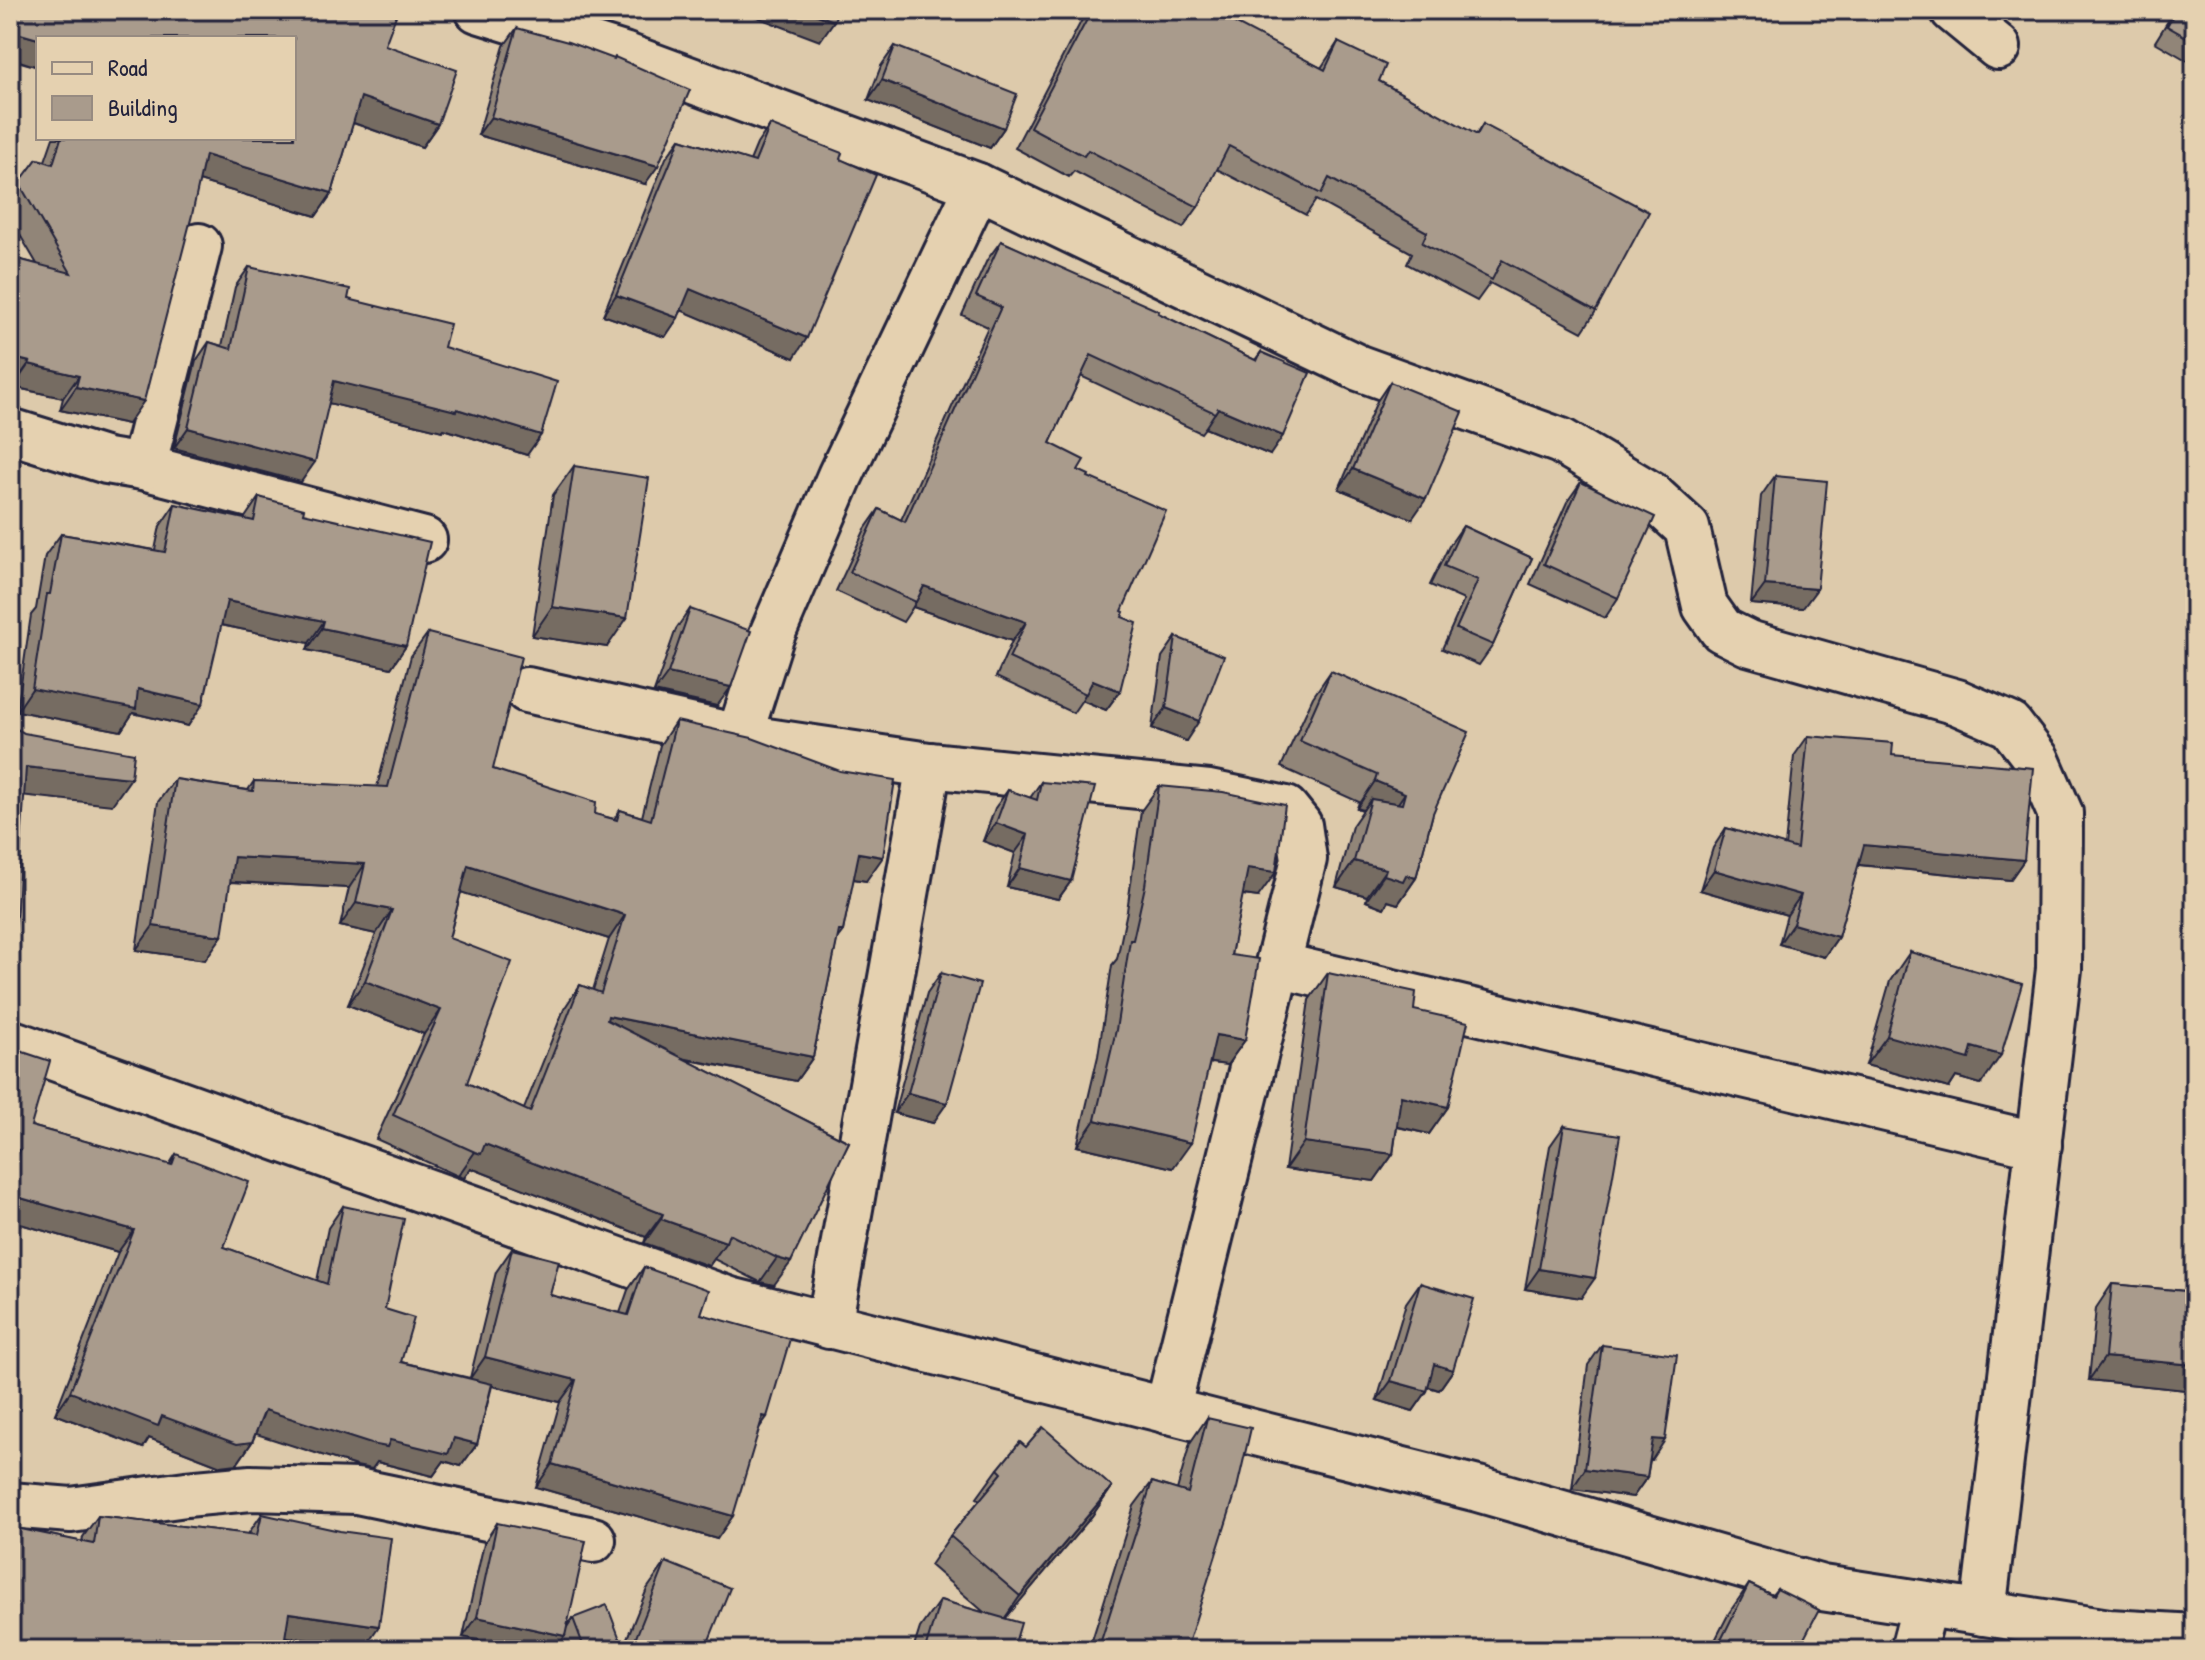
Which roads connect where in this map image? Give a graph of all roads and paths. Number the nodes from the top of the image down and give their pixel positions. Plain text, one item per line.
1 (478, 10) edge
2 (1953, 10) edge
3 (1998, 47) dead end
4 (978, 186) junction
5 (199, 246) dead end
6 (10, 431) edge
7 (143, 467) junction
8 (424, 540) edge
9 (527, 690) dead end
10 (739, 737) junction
11 (929, 765) junction
12 (1278, 965) junction
13 (10, 1042) edge
14 (2039, 1145) junction
15 (829, 1326) junction
16 (1167, 1411) junction
17 (10, 1505) edge
18 (593, 1540) dead end
19 (1925, 1604) junction
20 (1983, 1613) junction
21 (2195, 1637) edge
22 (1913, 1650) edge

1 - 4 street
2 - 3 street
4 - 10 street
4 - 14 street
5 - 7 street
6 - 7 street
7 - 8 street
9 - 10 street
10 - 11 street
11 - 12 street
11 - 15 street
12 - 14 street
12 - 16 street
13 - 15 street
14 - 20 street
15 - 16 street
16 - 19 street
17 - 18 street
19 - 20 street
19 - 22 street
20 - 21 street

